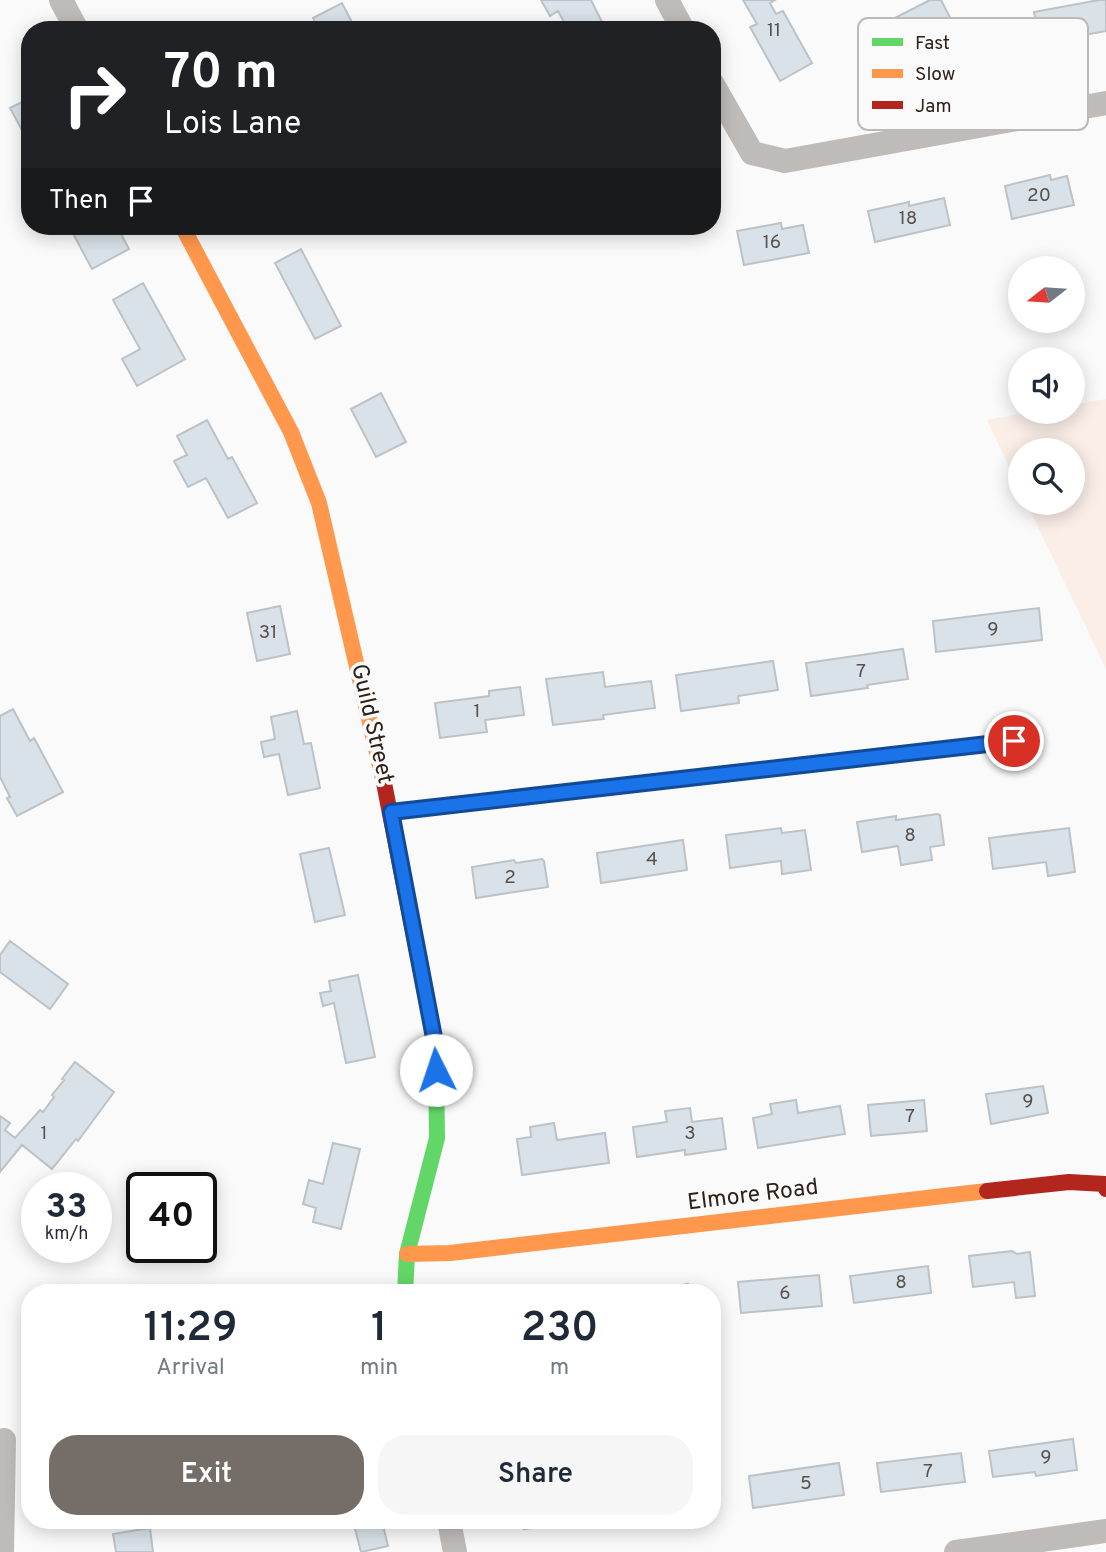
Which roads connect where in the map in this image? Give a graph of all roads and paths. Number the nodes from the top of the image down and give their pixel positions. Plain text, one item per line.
1 (61, 0) edge
2 (667, 0) edge
3 (72, 21) edge
4 (678, 21) edge
5 (721, 99) edge
6 (1106, 103) edge
7 (1088, 106) edge
8 (957, 130) edge
9 (186, 235) edge
10 (1014, 741) dead end
11 (391, 812) junction
12 (1105, 1187) edge
13 (407, 1254) junction
14 (405, 1284) edge
15 (4, 1440) dead end
16 (451, 1529) edge
17 (1106, 1531) edge
18 (2, 1552) edge
19 (455, 1552) edge
20 (956, 1552) edge

1 - 3 street
2 - 4 street
5 - 8 street
6 - 7 street
9 - 11 street, Guild Street
10 - 11 street
11 - 13 street, Guild Street
12 - 13 street, Elmore Road
13 - 14 street, Guild Street
15 - 18 street
16 - 19 street
17 - 20 street

